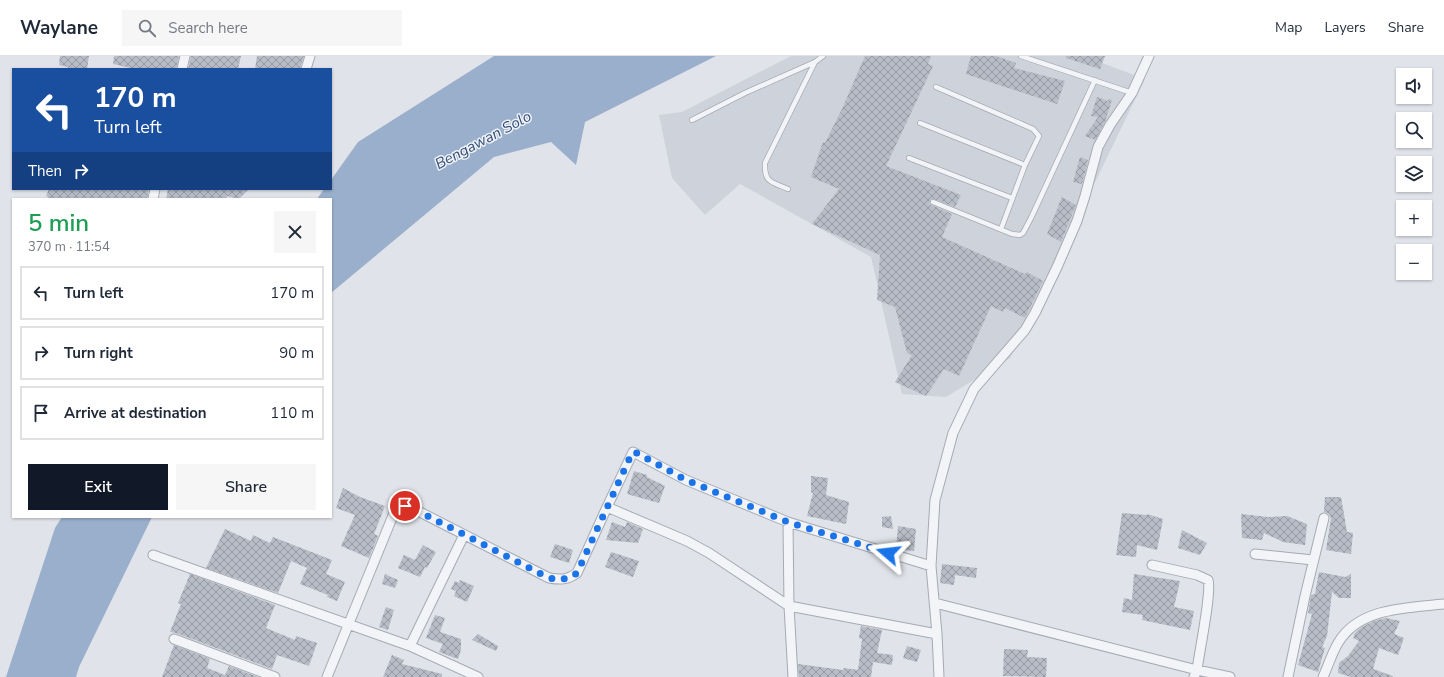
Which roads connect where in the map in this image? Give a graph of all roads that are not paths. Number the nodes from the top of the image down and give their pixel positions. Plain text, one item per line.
1 (185, 56) edge
2 (310, 56) edge
3 (823, 56) edge
4 (1021, 56) edge
5 (1149, 56) edge
6 (815, 62) junction
7 (182, 68) edge
8 (306, 68) edge
9 (1095, 80) junction
10 (936, 87) dead end
11 (1132, 93) junction
12 (692, 120) dead end
13 (920, 123) dead end
14 (909, 158) dead end
15 (1025, 165) junction
16 (788, 189) dead end
17 (1012, 198) junction
18 (933, 202) dead end
19 (1001, 229) junction
20 (607, 507) junction
21 (1324, 518) dead end
22 (788, 522) junction
23 (464, 534) junction
24 (153, 554) dead end
25 (1255, 554) dead end
26 (1313, 560) junction
27 (1152, 565) dead end
28 (931, 566) junction
29 (935, 603) junction
30 (1444, 604) edge
31 (789, 606) junction
32 (348, 624) junction
33 (938, 634) junction
34 (174, 639) dead end
35 (410, 646) junction
36 (1195, 673) edge
37 (275, 677) edge
38 (328, 677) edge
39 (478, 677) edge
40 (793, 677) edge
41 (940, 677) edge
42 (1230, 677) edge
43 (1288, 677) edge
44 (1323, 677) edge

1 - 7 street
2 - 8 street
3 - 6 lane
4 - 9 lane
5 - 11 street
6 - 12 lane
6 - 16 lane
9 - 11 lane
9 - 19 lane
10 - 15 lane
11 - 28 street
13 - 15 lane
14 - 17 lane
15 - 17 lane
17 - 19 lane
18 - 19 lane
20 - 22 street
20 - 23 street
20 - 31 street
21 - 26 street
22 - 28 street
22 - 31 street
23 - 32 street
23 - 35 street
24 - 32 street
25 - 26 street
26 - 43 street
27 - 36 street
28 - 29 street
29 - 33 street
29 - 36 street
30 - 44 street
31 - 33 street
31 - 40 street
32 - 35 street
32 - 38 street
33 - 41 street
34 - 37 street
35 - 39 street
36 - 42 street

